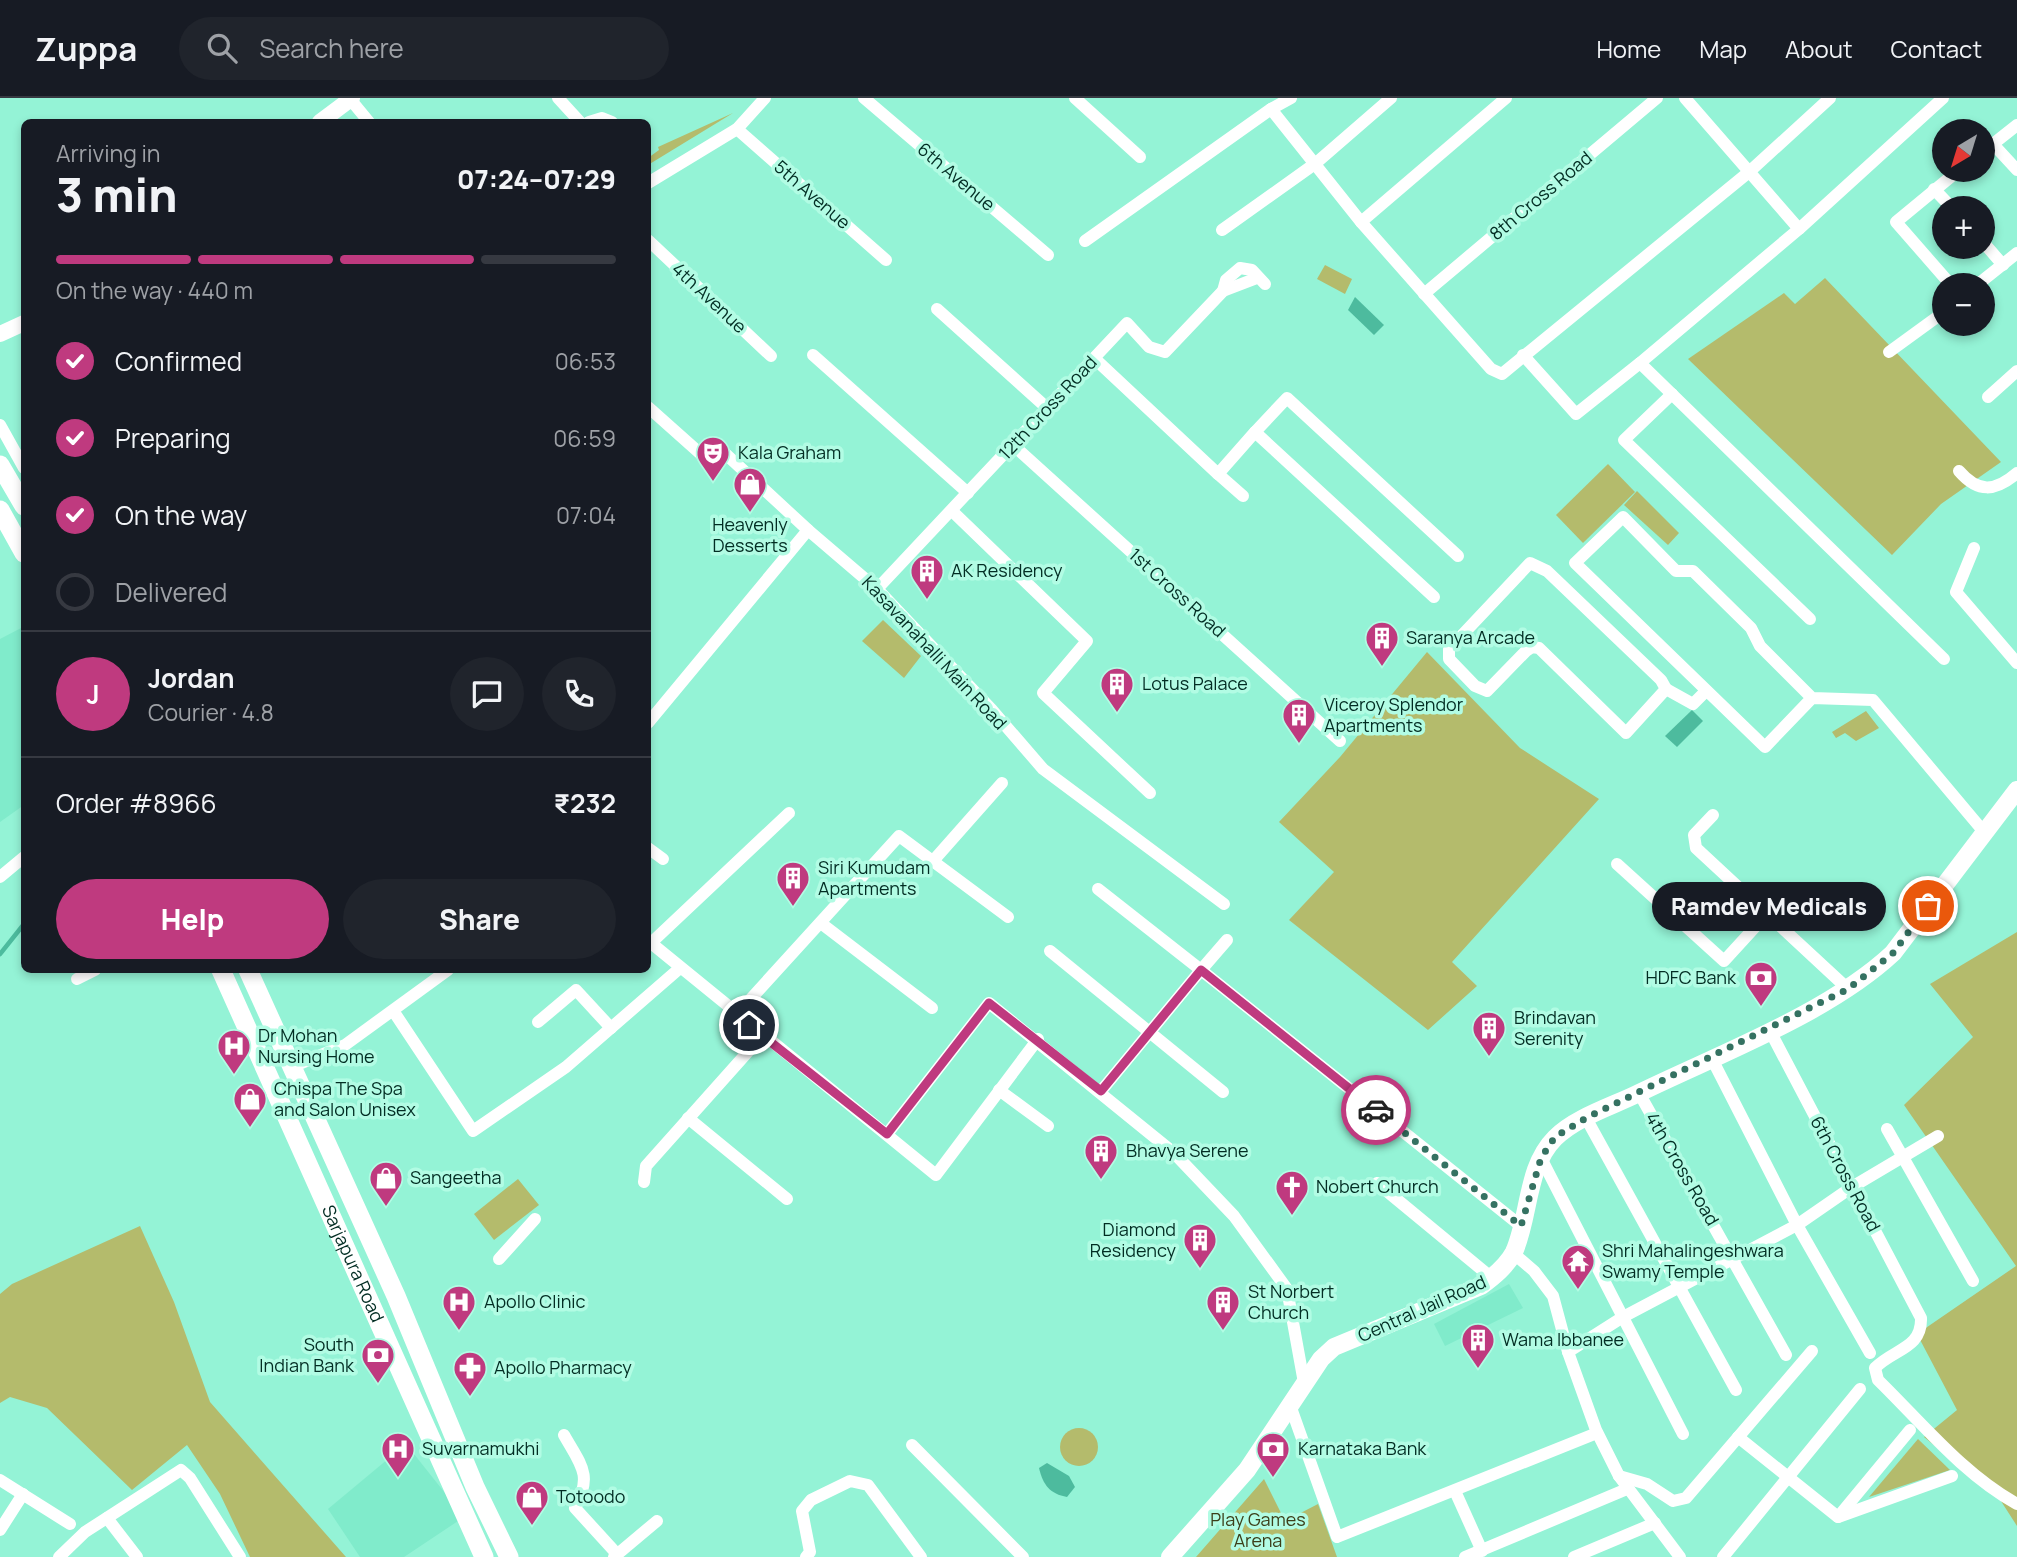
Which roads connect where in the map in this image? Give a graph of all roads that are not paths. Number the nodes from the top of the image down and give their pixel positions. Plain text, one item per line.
1 (351, 98) edge
2 (558, 98) edge
3 (765, 98) edge
4 (864, 98) edge
5 (1075, 98) edge
6 (1291, 98) edge
7 (1391, 98) edge
8 (1506, 98) edge
9 (1657, 98) edge
10 (1685, 98) edge
11 (1830, 98) edge
12 (1943, 98) edge
13 (1271, 109) junction
14 (324, 119) edge
15 (367, 119) edge
16 (577, 119) edge
17 (2017, 125) edge
18 (737, 129) junction
19 (1995, 142) edge
20 (1995, 153) edge
21 (1140, 157) dead end
22 (1316, 163) junction
23 (2017, 170) edge
24 (1749, 172) junction
25 (651, 181) edge
26 (1943, 182) edge
27 (1934, 189) junction
28 (1941, 196) edge
29 (1360, 222) junction
30 (1799, 229) junction
31 (1222, 230) dead end
32 (1085, 241) dead end
33 (651, 243) edge
34 (2017, 253) edge
35 (1048, 255) dead end
36 (1995, 256) edge
37 (886, 260) dead end
38 (2003, 265) junction
39 (1941, 273) edge
40 (1993, 273) edge
41 (1261, 281) dead end
42 (1424, 294) junction
43 (937, 309) dead end
44 (1932, 321) edge
45 (21, 324) edge
46 (0, 334) edge
47 (1889, 352) dead end
48 (813, 355) dead end
49 (1523, 355) junction
50 (771, 356) dead end
51 (1094, 358) junction
52 (1640, 363) junction
53 (2017, 371) edge
54 (1672, 394) junction
55 (1988, 397) dead end
56 (1047, 408) junction
57 (651, 410) edge
58 (0, 425) edge
59 (1255, 432) junction
60 (1013, 445) junction
61 (717, 446) dead end
62 (703, 456) dead end
63 (21, 463) edge
64 (0, 465) edge
65 (1959, 471) dead end
66 (2017, 473) edge
67 (1218, 474) junction
68 (968, 493) junction
69 (1243, 496) dead end
70 (21, 501) edge
71 (952, 511) junction
72 (808, 530) junction
73 (1974, 548) dead end
74 (1458, 556) dead end
75 (877, 589) junction
76 (1434, 597) dead end
77 (1810, 619) dead end
78 (1944, 659) dead end
79 (2017, 663) edge
80 (1665, 689) junction
81 (1706, 691) junction
82 (1812, 698) junction
83 (651, 719) edge
84 (1340, 741) dead end
85 (1002, 783) dead end
86 (2017, 790) edge
87 (1150, 793) dead end
88 (789, 813) dead end
89 (1713, 816) dead end
90 (1984, 832) junction
91 (651, 850) edge
92 (663, 859) dead end
93 (21, 860) edge
94 (933, 861) junction
95 (1617, 864) dead end
96 (0, 877) edge
97 (1098, 889) dead end
98 (1224, 904) dead end
99 (1767, 914) junction
100 (1008, 917) dead end
101 (822, 924) junction
102 (1227, 940) dead end
103 (1050, 951) dead end
104 (680, 968) junction
105 (1201, 970) junction
106 (90, 973) edge
107 (222, 973) edge
108 (249, 973) edge
109 (444, 973) edge
110 (77, 979) dead end
111 (1848, 989) junction
112 (932, 1008) dead end
113 (394, 1012) junction
114 (737, 1014) junction
115 (538, 1022) dead end
116 (611, 1028) junction
117 (1770, 1031) junction
118 (1150, 1034) junction
119 (762, 1036) junction
120 (1038, 1039) junction
121 (1711, 1057) junction
122 (292, 1068) junction
123 (999, 1090) junction
124 (1101, 1091) junction
125 (1223, 1092) dead end
126 (1639, 1093) junction
127 (688, 1118) junction
128 (1586, 1118) junction
129 (1048, 1126) dead end
130 (1887, 1129) dead end
131 (887, 1134) junction
132 (1938, 1136) dead end
133 (1541, 1158) junction
134 (1902, 1158) junction
135 (644, 1182) dead end
136 (1377, 1184) dead end
137 (1852, 1187) junction
138 (787, 1199) dead end
139 (535, 1219) dead end
140 (1797, 1224) junction
141 (1521, 1226) junction
142 (1513, 1253) junction
143 (499, 1259) dead end
144 (1734, 1260) junction
145 (1492, 1278) junction
146 (1973, 1281) dead end
147 (1678, 1287) junction
148 (396, 1296) junction
149 (374, 1307) junction
150 (1623, 1317) junction
151 (1812, 1351) dead end
152 (1568, 1352) junction
153 (1870, 1353) dead end
154 (1786, 1355) dead end
155 (1304, 1383) junction
156 (1860, 1389) dead end
157 (1736, 1390) dead end
158 (1290, 1405) junction
159 (1910, 1430) dead end
160 (1597, 1433) junction
161 (1683, 1434) dead end
162 (564, 1435) dead end
163 (1738, 1437) junction
164 (912, 1445) dead end
165 (1619, 1476) junction
166 (1952, 1476) dead end
167 (1788, 1477) junction
168 (0, 1480) edge
169 (1627, 1489) junction
170 (1455, 1491) junction
171 (23, 1494) junction
172 (2017, 1504) edge
173 (1838, 1517) junction
174 (107, 1518) junction
175 (657, 1521) dead end
176 (1655, 1523) junction
177 (70, 1524) dead end
178 (0, 1530) edge
179 (1482, 1550) junction
180 (238, 1552) edge
181 (622, 1554) edge
182 (811, 1555) edge
183 (60, 1557) edge
184 (137, 1557) edge
185 (223, 1557) edge
186 (484, 1557) edge
187 (509, 1557) edge
188 (921, 1557) edge
189 (1023, 1557) edge
190 (1170, 1557) edge
191 (1465, 1557) edge
192 (1574, 1557) edge
193 (1680, 1557) edge
194 (1723, 1557) edge

1 - 14 street
1 - 15 street
2 - 16 street
3 - 18 street
4 - 35 street, 6th Avenue
5 - 21 street
6 - 13 street
7 - 22 street
8 - 29 street
9 - 42 street, 8th Cross Road
10 - 24 street
11 - 24 street
12 - 30 street
13 - 22 street
13 - 32 street
17 - 19 street
18 - 25 street
18 - 37 street, 5th Avenue
20 - 23 street
22 - 29 street
22 - 31 street
24 - 30 street
24 - 49 street
26 - 27 street
27 - 28 street
27 - 39 street
29 - 42 street
30 - 52 street
33 - 50 street, 4th Avenue
34 - 38 street
36 - 38 street
38 - 40 street
41 - 51 street, 12th Cross Road
42 - 49 street
43 - 56 street
44 - 47 street
45 - 46 street
48 - 68 street
49 - 52 street
51 - 56 street, 12th Cross Road
51 - 67 street
52 - 54 street
53 - 55 street
54 - 77 street
54 - 78 street
56 - 60 street, 12th Cross Road
57 - 62 street
58 - 63 street
59 - 67 street
59 - 74 street
59 - 76 street
60 - 68 street, 12th Cross Road
60 - 84 street, 1st Cross Road
61 - 72 street, Kasavanahalli Main Road
64 - 70 main road
65 - 66 street
67 - 69 street
68 - 71 street, 12th Cross Road
71 - 75 street, 12th Cross Road
71 - 87 street
72 - 75 street, Kasavanahalli Main Road
72 - 83 street
73 - 79 street
75 - 98 street, Kasavanahalli Main Road
80 - 80 street
80 - 81 street
81 - 82 street
81 - 82 street
82 - 90 street
85 - 94 street
86 - 90 main road, Central Jail Road
88 - 104 street
89 - 99 street
90 - 111 main road, Central Jail Road
91 - 92 street
93 - 96 street
94 - 100 street
94 - 101 street
95 - 99 street
97 - 105 street
99 - 111 street
101 - 112 street
101 - 114 street
102 - 105 street
103 - 118 street
104 - 114 street
104 - 116 street
105 - 118 street
105 - 141 street
106 - 110 street
107 - 149 main road, Sarjapura Road
108 - 122 main road, Sarjapura Road
109 - 113 street
111 - 117 main road, Central Jail Road
113 - 116 street
113 - 122 street
114 - 119 street
115 - 116 street
117 - 121 main road, Central Jail Road
117 - 137 street, 6th Cross Road
118 - 124 street
118 - 125 street
119 - 127 street
119 - 131 street
120 - 123 street
120 - 124 street
120 - 131 street
121 - 126 main road, Central Jail Road
121 - 140 street
122 - 148 main road, Sarjapura Road
123 - 129 street
123 - 131 street
124 - 155 street
126 - 128 main road, Central Jail Road
126 - 144 street, 4th Cross Road
127 - 135 street
127 - 138 street
128 - 133 main road, Central Jail Road
128 - 147 street
130 - 134 street
132 - 134 street
133 - 141 main road, Central Jail Road
133 - 150 street
134 - 137 street
134 - 146 street
136 - 145 street
137 - 140 street
137 - 172 street, 6th Cross Road
139 - 143 street
140 - 144 street
140 - 153 street
141 - 142 main road, Central Jail Road
142 - 145 main road, Central Jail Road
142 - 152 street
144 - 147 street
144 - 154 street, 4th Cross Road
145 - 155 main road, Central Jail Road
147 - 150 street
147 - 157 street
148 - 149 main road
148 - 187 main road, Sarjapura Road
149 - 186 main road, Sarjapura Road
150 - 152 street
150 - 161 street
151 - 163 street
152 - 160 street
155 - 158 main road, Central Jail Road
156 - 167 street
158 - 170 street
158 - 190 main road, Central Jail Road
159 - 173 street
160 - 165 street
160 - 170 street
162 - 181 street
163 - 165 street
163 - 167 street
164 - 189 street
165 - 169 street
166 - 173 street
167 - 173 street
167 - 194 street
168 - 171 street
169 - 176 street
169 - 179 street
170 - 179 street
171 - 177 street
171 - 178 street
174 - 180 street
174 - 183 street
174 - 184 street
175 - 181 street
176 - 192 street
176 - 193 street
179 - 191 street
180 - 185 street
182 - 188 street

